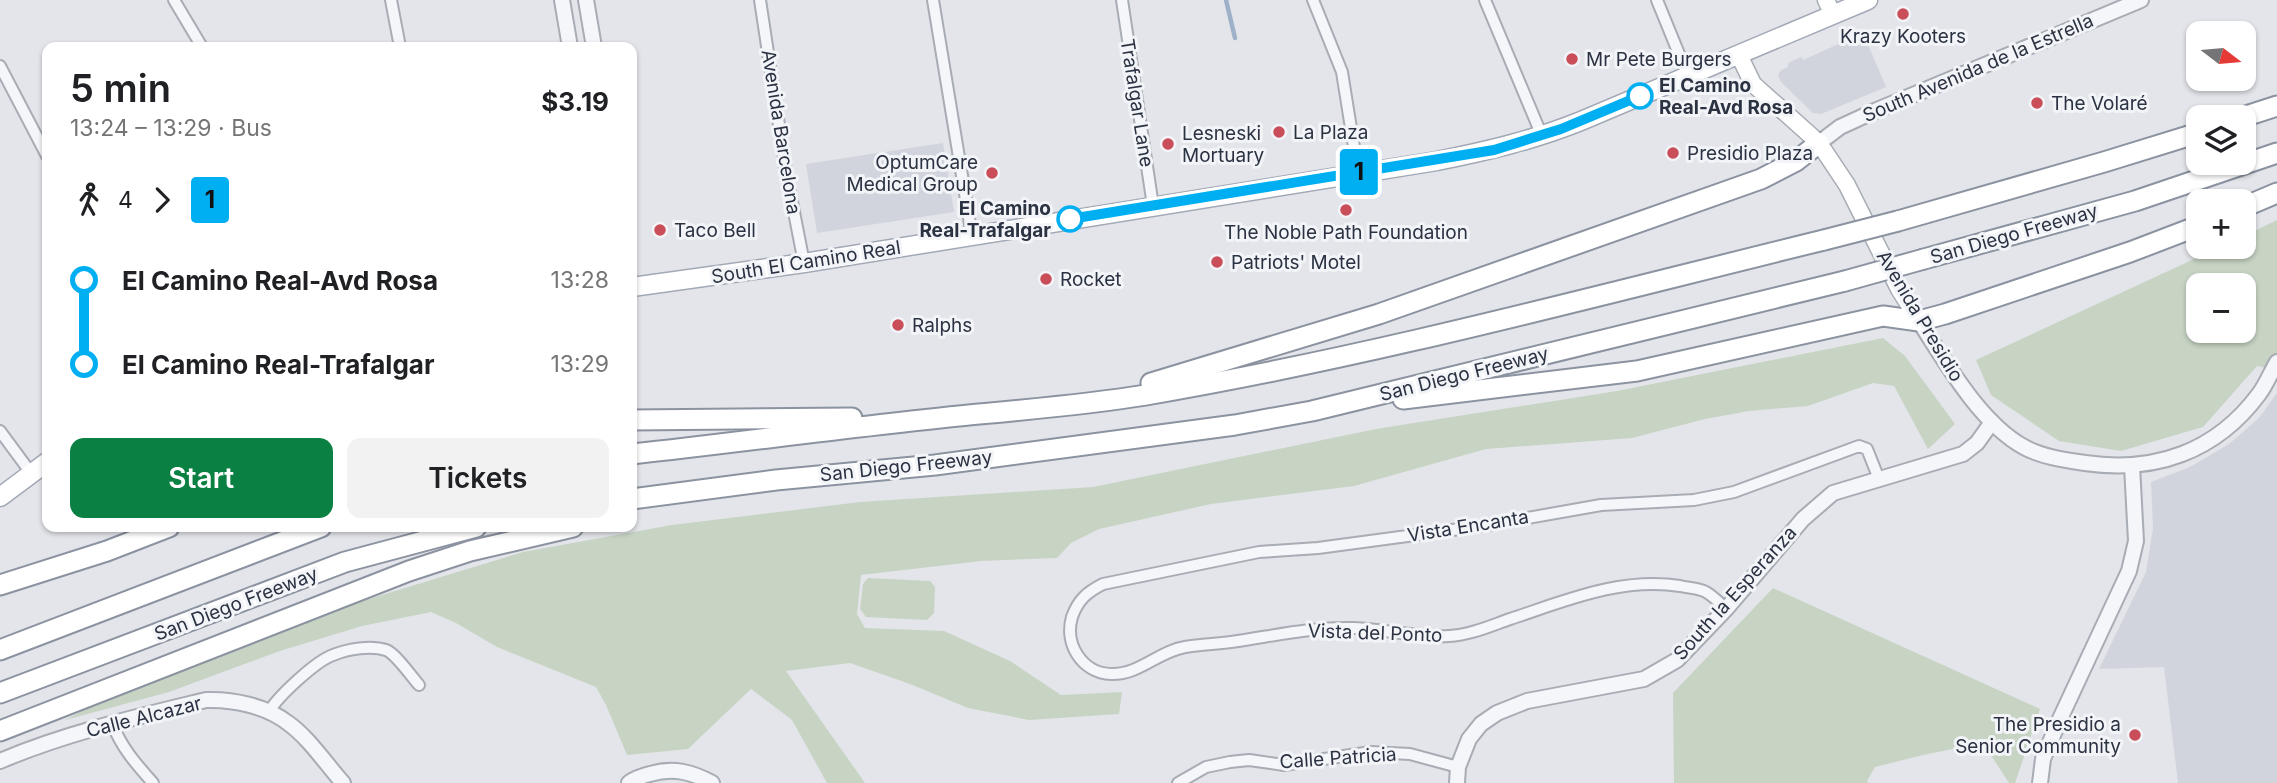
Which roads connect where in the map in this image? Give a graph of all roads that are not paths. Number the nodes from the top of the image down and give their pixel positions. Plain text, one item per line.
1 (174, 0) edge
2 (391, 0) edge
3 (562, 0) edge
4 (586, 0) edge
5 (760, 0) edge
6 (933, 0) edge
7 (1122, 0) edge
8 (1313, 0) edge
9 (1485, 0) edge
10 (1657, 0) edge
11 (1868, 0) edge
12 (2141, 0) edge
13 (1829, 8) edge
14 (199, 42) edge
15 (399, 42) edge
16 (569, 42) edge
17 (593, 42) edge
18 (1739, 55) junction
19 (0, 66) edge
20 (1688, 76) junction
21 (2277, 106) edge
22 (2256, 113) edge
23 (1542, 136) junction
24 (2186, 137) edge
25 (1819, 143) junction
26 (42, 146) edge
27 (2277, 153) edge
28 (1358, 172) junction
29 (2277, 193) edge
30 (2256, 202) edge
31 (1153, 206) junction
32 (2186, 231) edge
33 (972, 236) junction
34 (804, 263) junction
35 (637, 286) edge
36 (1919, 321) junction
37 (2277, 362) edge
38 (1076, 406) junction
39 (1312, 411) junction
40 (958, 416) junction
41 (637, 420) edge
42 (1992, 422) junction
43 (0, 431) edge
44 (637, 453) edge
45 (42, 466) edge
46 (2132, 466) junction
47 (31, 473) junction
48 (1879, 479) junction
49 (653, 496) junction
50 (0, 497) edge
51 (637, 498) edge
52 (637, 503) edge
53 (156, 532) edge
54 (308, 532) edge
55 (457, 532) edge
56 (552, 532) edge
57 (0, 585) edge
58 (1726, 609) junction
59 (1071, 643) joint
60 (0, 650) edge
61 (419, 685) dead end
62 (0, 693) edge
63 (270, 712) junction
64 (112, 723) junction
65 (0, 731) edge
66 (0, 761) edge
67 (1458, 767) junction
68 (153, 783) edge
69 (343, 783) edge
70 (629, 783) edge
71 (712, 783) edge
72 (1178, 783) edge
73 (1457, 783) edge
74 (2040, 783) edge

1 - 14 street
2 - 15 street
3 - 16 street
4 - 17 street
5 - 34 street, Avenida Barcelona
6 - 33 street
7 - 31 street, Trafalgar Lane
8 - 28 street
9 - 23 street
10 - 20 street
11 - 13 main road, South El Camino Real
12 - 25 street, South Avenida de la Estrella
13 - 18 main road, South El Camino Real
18 - 20 main road, South El Camino Real
18 - 25 main road, Avenida Presidio
19 - 26 street
20 - 23 main road, South El Camino Real
21 - 22 highway
23 - 28 main road, South El Camino Real
24 - 38 highway, bridge
25 - 36 main road, Avenida Presidio
25 - 38 highway
27 - 39 highway, San Diego Freeway, bridge
28 - 31 main road, South El Camino Real
29 - 30 highway
31 - 33 main road, South El Camino Real
32 - 36 highway
33 - 34 main road, South El Camino Real
34 - 35 main road, South El Camino Real
36 - 39 highway
36 - 42 street, Avenida Presidio
37 - 46 street, Avenida Presidio
38 - 40 highway
39 - 49 highway, San Diego Freeway
40 - 41 highway
40 - 44 highway
42 - 46 street, Avenida Presidio
42 - 48 street, South la Esperanza
43 - 47 street
45 - 47 main road
46 - 74 street
47 - 50 main road
48 - 58 street, South la Esperanza
48 - 59 street, Vista Encanta
49 - 51 highway, San Diego Freeway
49 - 52 highway
53 - 57 highway
54 - 60 highway
55 - 62 highway, San Diego Freeway
56 - 65 highway
58 - 59 street, Vista del Ponto
58 - 67 street, South la Esperanza
61 - 63 street
63 - 64 street, Calle Alcazar
63 - 69 street
64 - 66 street, Calle Alcazar
64 - 68 street
67 - 72 street, Calle Patricia
67 - 73 street, South la Esperanza
70 - 71 street

